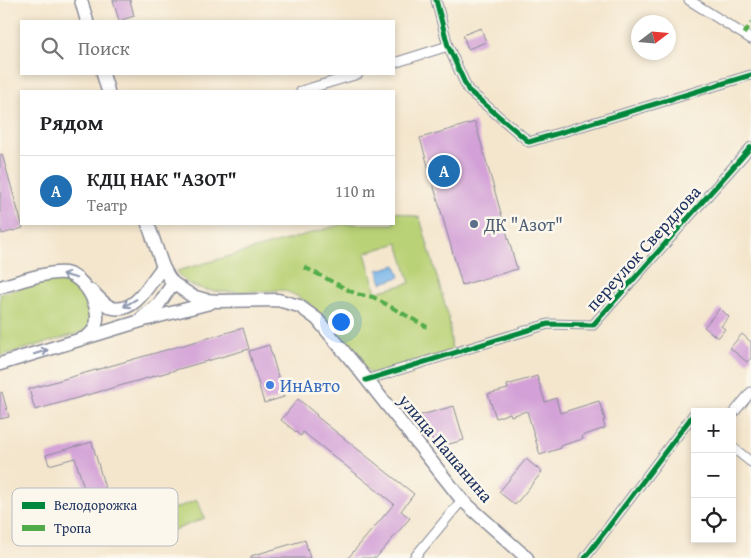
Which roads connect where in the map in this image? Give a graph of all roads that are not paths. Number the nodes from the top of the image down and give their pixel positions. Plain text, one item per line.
1 (81, 0) edge
2 (436, 0) edge
3 (689, 0) edge
4 (87, 20) edge
5 (751, 39) edge
6 (448, 46) junction
7 (395, 63) edge
8 (103, 75) edge
9 (355, 75) edge
10 (751, 75) edge
11 (108, 90) edge
12 (304, 90) edge
13 (751, 147) edge
14 (148, 225) edge
15 (163, 267) junction
16 (173, 283) junction
17 (0, 287) edge
18 (87, 287) junction
19 (218, 301) junction
20 (133, 324) junction
21 (82, 340) junction
22 (0, 364) edge
23 (366, 380) junction
24 (751, 392) edge
25 (736, 410) edge
26 (691, 419) edge
27 (736, 450) edge
28 (751, 462) edge
29 (462, 500) junction
30 (414, 558) edge
31 (527, 558) edge
32 (586, 558) edge

1 - 4 main road
2 - 6 street
3 - 5 street
6 - 7 street
6 - 10 street
8 - 11 main road
9 - 12 street
13 - 23 street, переулок Свердлова
14 - 15 main road
15 - 16 main road
15 -> 18 main road
16 - 19 main road
16 - 20 main road
18 -> 17 main road
18 - 21 main road
19 - 20 main road
19 - 23 main road, улица Пашанина
20 - 21 main road
22 -> 21 main road
23 - 29 main road, улица Пашанина
24 - 25 street
26 - 32 street
27 - 28 street
29 - 30 street
29 - 31 main road, улица Пашанина

